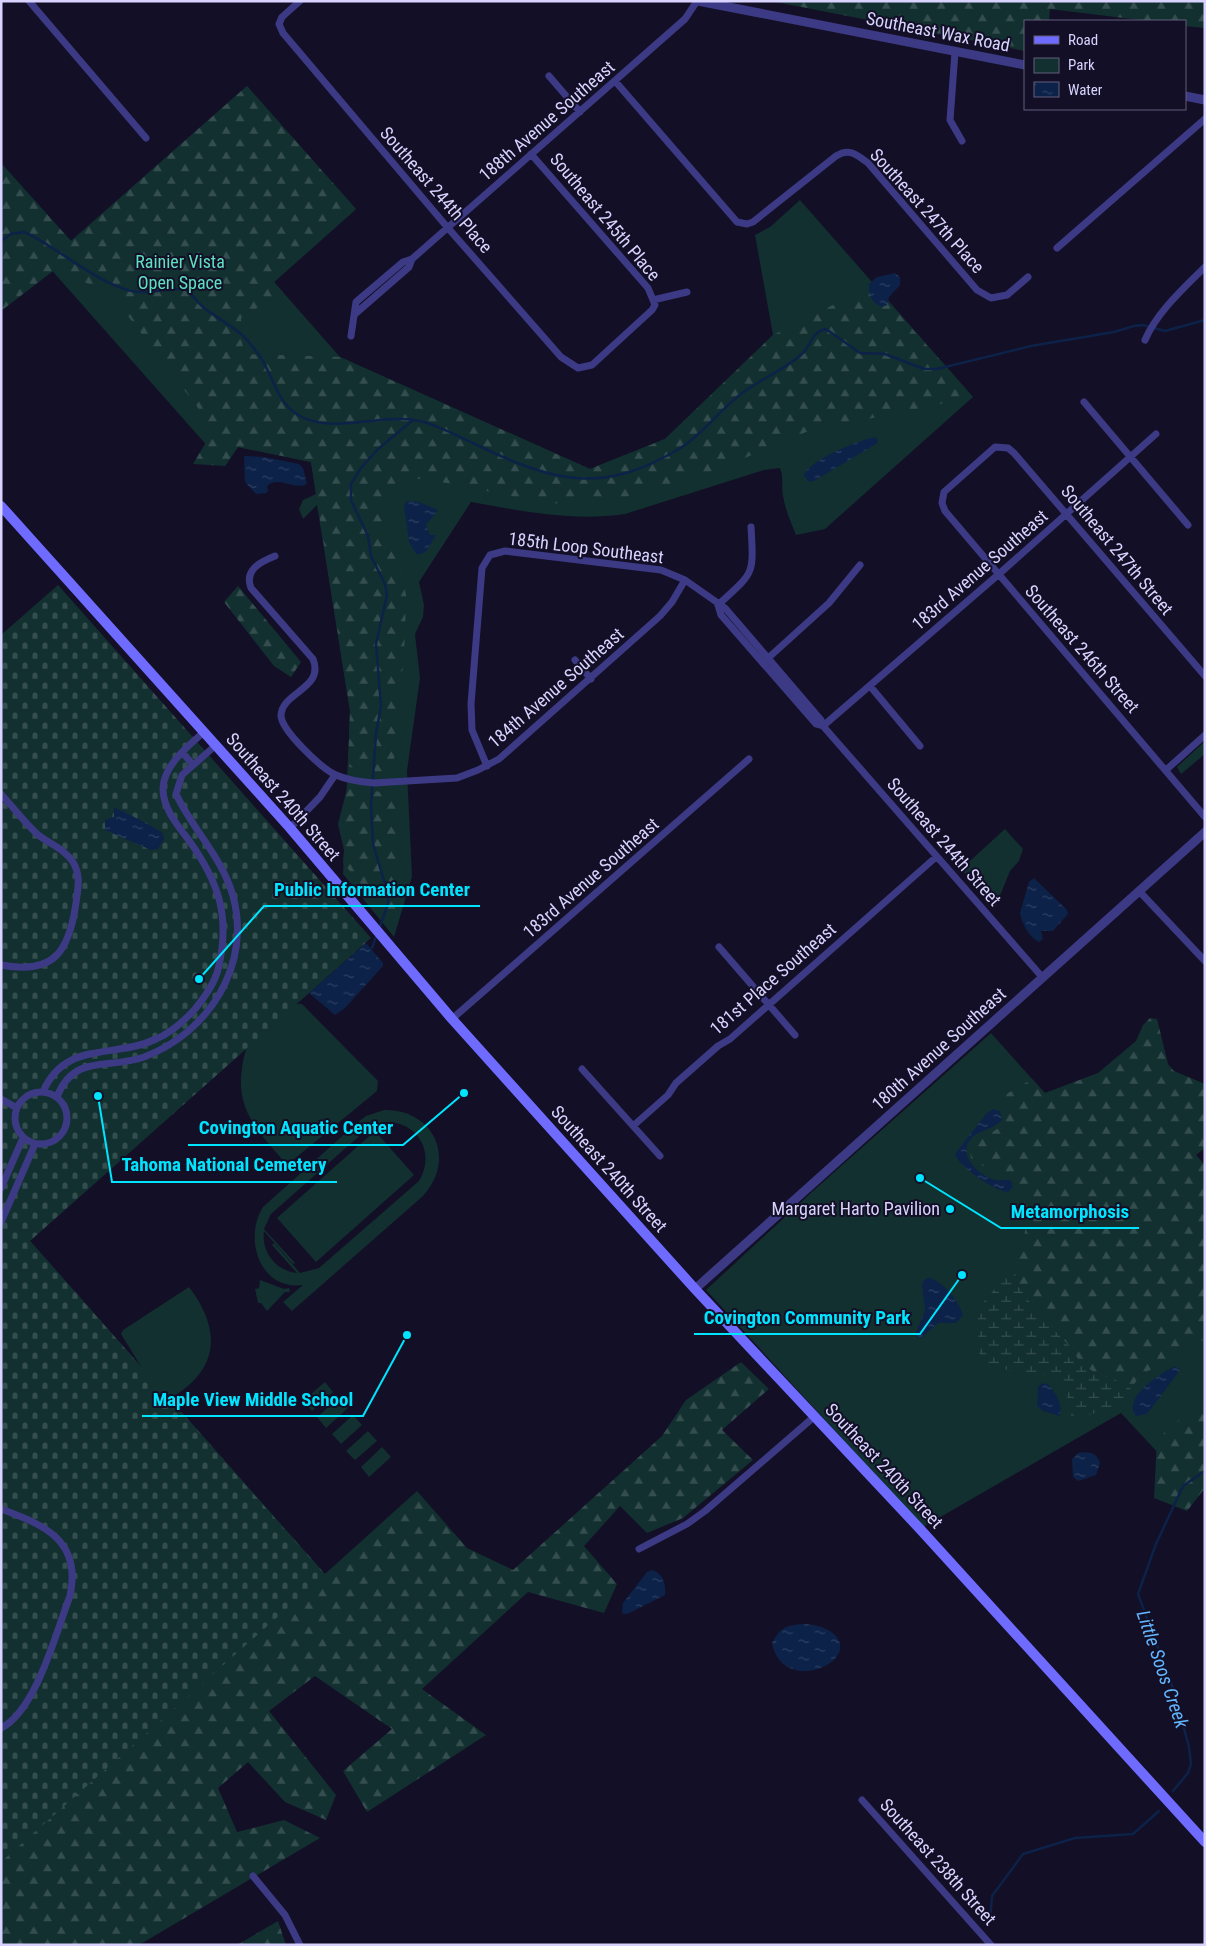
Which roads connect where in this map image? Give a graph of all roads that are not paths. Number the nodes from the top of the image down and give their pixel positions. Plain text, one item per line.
1 (29, 1) edge
2 (300, 1) edge
3 (698, 1) edge
4 (955, 52) junction
5 (1024, 65) edge
6 (549, 76) dead end
7 (615, 81) junction
8 (1186, 96) edge
9 (1205, 100) edge
10 (580, 112) junction
11 (1205, 119) edge
12 (146, 138) dead end
13 (962, 141) dead end
14 (532, 154) junction
15 (448, 228) junction
16 (1057, 248) dead end
17 (1205, 267) edge
18 (1028, 277) dead end
19 (687, 292) dead end
20 (653, 300) junction
21 (351, 336) dead end
22 (1145, 340) dead end
23 (1084, 402) dead end
24 (1156, 434) dead end
25 (1003, 447) joint
26 (1130, 456) junction
27 (1, 506) edge
28 (1066, 513) junction
29 (1188, 525) dead end
30 (751, 527) dead end
31 (275, 556) dead end
32 (860, 565) dead end
33 (999, 574) junction
34 (684, 580) junction
35 (718, 605) junction
36 (575, 660) dead end
37 (765, 660) junction
38 (1205, 676) edge
39 (590, 679) junction
40 (870, 686) junction
41 (823, 726) junction
42 (204, 732) junction
43 (1205, 735) edge
44 (216, 745) junction
45 (920, 746) dead end
46 (183, 753) junction
47 (749, 759) dead end
48 (193, 765) junction
49 (486, 766) junction
50 (1166, 770) junction
51 (335, 775) junction
52 (1, 794) edge
53 (1205, 817) edge
54 (290, 828) junction
55 (1205, 832) edge
56 (203, 837) junction
57 (192, 846) junction
58 (936, 857) junction
59 (1139, 891) junction
60 (719, 947) dead end
61 (1205, 961) edge
62 (1, 964) edge
63 (1043, 978) junction
64 (768, 1004) junction
65 (452, 1019) junction
66 (795, 1035) dead end
67 (582, 1069) dead end
68 (43, 1092) junction
69 (57, 1097) junction
70 (1, 1100) edge
71 (17, 1108) junction
72 (633, 1126) junction
73 (23, 1138) junction
74 (35, 1144) junction
75 (660, 1156) dead end
76 (1, 1188) edge
77 (1, 1222) edge
78 (695, 1289) junction
79 (815, 1416) junction
80 (1, 1509) edge
81 (639, 1549) dead end
82 (1, 1728) edge
83 (862, 1800) dead end
84 (1205, 1842) edge
85 (253, 1876) dead end
86 (300, 1945) edge
87 (991, 1945) edge

1 - 12 street
2 - 15 street, Southeast 244th Place
3 - 4 street, Southeast Wax Road
3 - 7 street, 188th Avenue Southeast
4 - 5 street, Southeast Wax Road
4 - 13 street
6 - 10 street
7 - 10 street, 188th Avenue Southeast
7 - 18 street, Southeast 247th Place
8 - 9 street
10 - 14 street, 188th Avenue Southeast
11 - 16 street
14 - 15 street, 188th Avenue Southeast
14 - 20 street, Southeast 245th Place
15 - 20 street, Southeast 244th Place
15 - 21 street, 188th Avenue Southeast
17 - 22 street
19 - 20 street
23 - 26 street
24 - 26 street, 183rd Avenue Southeast
25 - 28 street, Southeast 247th Street
25 - 33 street, Southeast 246th Street
26 - 28 street, 183rd Avenue Southeast
26 - 29 street
27 - 42 main road, Southeast 240th Street
28 - 33 street, 183rd Avenue Southeast
28 - 38 street, Southeast 247th Street
30 - 35 street
31 - 51 street
32 - 37 street
33 - 40 street, 183rd Avenue Southeast
33 - 50 street, Southeast 246th Street
34 - 35 street, Southeast 244th Street
34 - 39 street, 184th Avenue Southeast
34 - 49 street, 185th Loop Southeast
35 - 37 street, Southeast 244th Street
36 - 39 street
37 - 41 street, Southeast 244th Street
39 - 49 street, 184th Avenue Southeast
40 - 41 street, 183rd Avenue Southeast
40 - 45 street
41 - 58 street, Southeast 244th Street
42 - 44 main road, Southeast 240th Street
42 - 46 street
43 - 50 street
44 - 48 street
44 - 54 main road, Southeast 240th Street
46 - 48 street
46 - 57 street
47 - 65 street, 183rd Avenue Southeast
48 - 56 street
49 - 51 street, 184th Avenue Southeast
50 - 53 street, Southeast 246th Street
51 - 54 street
52 - 62 street
54 - 65 main road, Southeast 240th Street
55 - 59 street, 180th Avenue Southeast
56 - 57 street
56 - 69 street
57 - 68 street
58 - 63 street, Southeast 244th Street
58 - 64 street, 181st Place Southeast
59 - 61 street
59 - 63 street, 180th Avenue Southeast
60 - 64 street
63 - 78 street, 180th Avenue Southeast
64 - 66 street
64 - 72 street, 181st Place Southeast
65 - 78 main road, Southeast 240th Street
67 - 72 street
68 - 69 street
68 - 71 street
69 - 74 street
70 - 71 street
71 - 73 street
72 - 75 street
73 - 74 street
73 - 76 street
74 - 77 street
78 - 79 main road, Southeast 240th Street
79 - 81 street
79 - 84 main road, Southeast 240th Street
80 - 82 street
83 - 87 street, Southeast 238th Street
85 - 86 street

